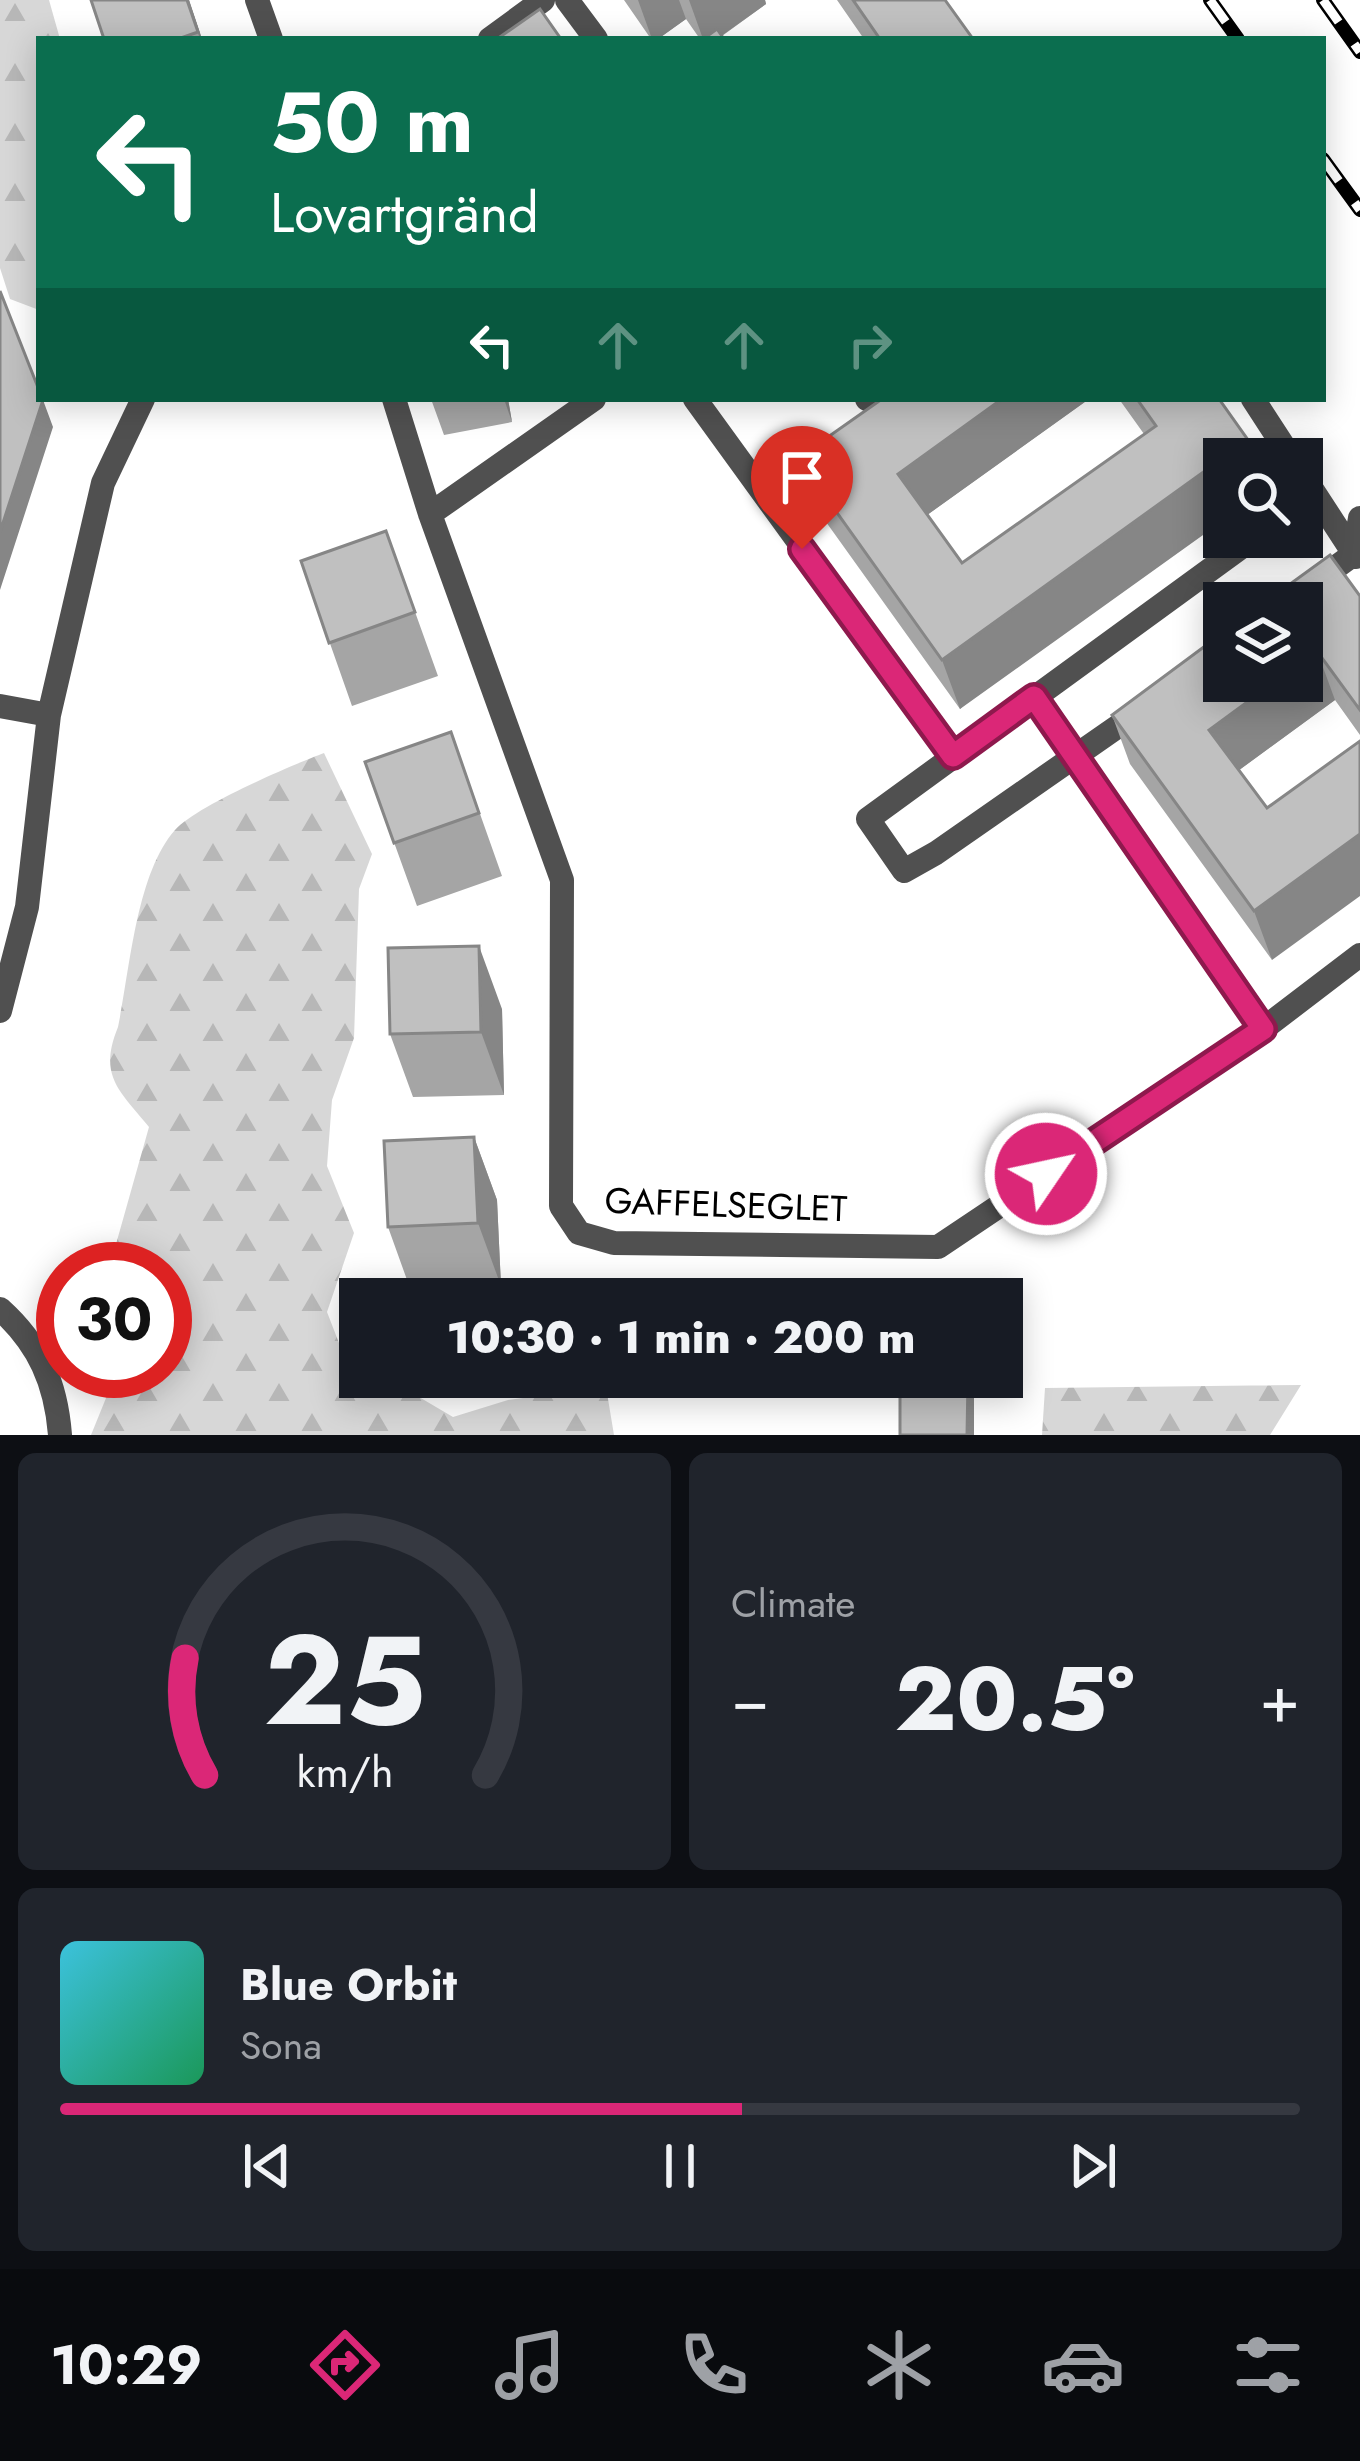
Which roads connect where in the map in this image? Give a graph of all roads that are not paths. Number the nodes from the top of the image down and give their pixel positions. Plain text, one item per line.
1 (257, 0) edge
2 (544, 0) edge
3 (567, 0) edge
4 (270, 36) edge
5 (494, 36) edge
6 (594, 36) edge
7 (142, 402) edge
8 (395, 402) edge
9 (590, 402) edge
10 (696, 402) edge
11 (1255, 402) edge
12 (1278, 438) edge
13 (1323, 495) edge
14 (1360, 505) edge
15 (1323, 513) edge
16 (430, 514) junction
17 (1360, 518) edge
18 (1226, 558) edge
19 (1357, 558) edge
20 (1320, 582) edge
21 (1167, 691) edge
22 (1034, 697) junction
23 (0, 706) edge
24 (49, 715) junction
25 (953, 756) junction
26 (1076, 758) junction
27 (1360, 955) edge
28 (0, 1011) edge
29 (1263, 1029) junction
30 (0, 1309) edge
31 (60, 1435) edge

1 - 4 street
2 - 5 street
3 - 6 street
7 - 24 street
8 - 16 street, GAFFELSEGLET
9 - 16 street
10 - 25 street
11 - 12 street
13 - 14 street
15 - 19 street
16 - 29 street, GAFFELSEGLET
17 - 19 street
18 - 22 street
19 - 20 street
21 - 26 street
22 - 25 street
22 - 26 street
23 - 24 street
24 - 28 street
25 - 26 street
26 - 29 street
27 - 29 street, GAFFELSEGLET
30 - 31 street

